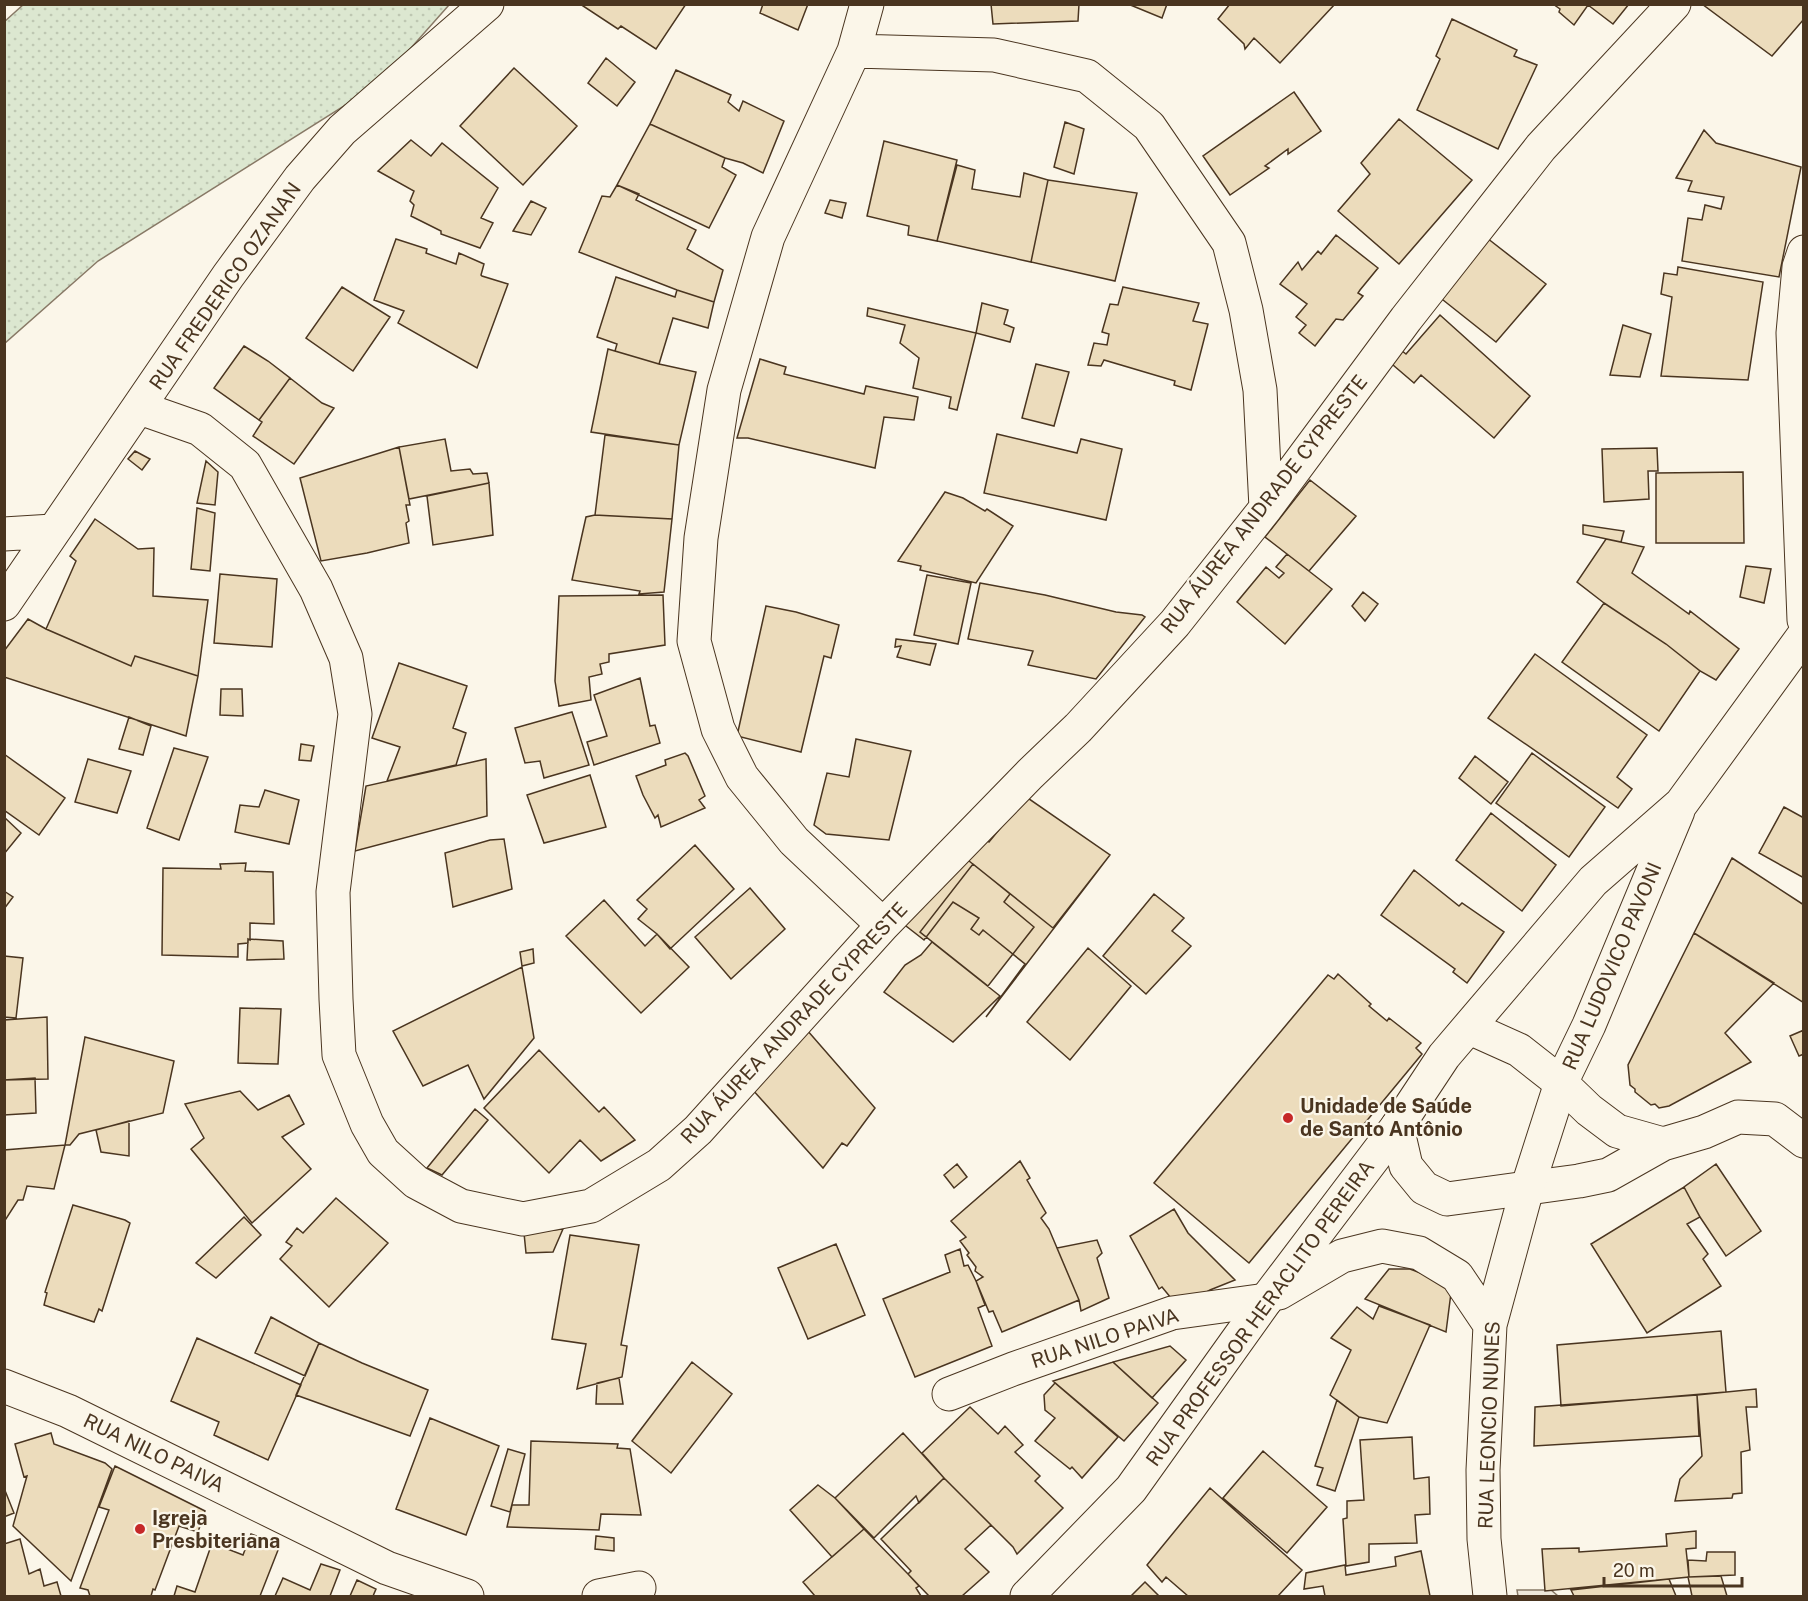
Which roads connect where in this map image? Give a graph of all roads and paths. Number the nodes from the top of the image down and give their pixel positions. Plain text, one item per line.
1 (487, 4) edge
2 (867, 4) edge
3 (1674, 4) edge
4 (854, 51) junction
5 (1803, 252) edge
6 (140, 408) junction
7 (1266, 508) junction
8 (53, 531) junction
9 (4, 534) edge
10 (4, 604) edge
11 (1803, 620) edge
12 (1803, 635) edge
13 (1681, 804) junction
14 (883, 925) junction
15 (1470, 1028) junction
16 (1562, 1083) junction
17 (1397, 1127) junction
18 (1803, 1141) edge
19 (1663, 1144) junction
20 (1527, 1189) junction
21 (1266, 1300) junction
22 (1490, 1325) junction
23 (4, 1386) edge
24 (950, 1394) dead end
25 (639, 1588) dead end
26 (467, 1596) edge
27 (599, 1596) edge
28 (1027, 1596) edge
29 (1490, 1596) edge

1 - 6 street, RUA FREDERICO OZANAN
2 - 4 street
3 - 7 street, RUA ÁUREA ANDRADE CYPRESTE
4 - 7 street
4 - 14 street
5 - 11 street
6 - 8 street, RUA FREDERICO OZANAN
6 - 14 street, RUA ÁUREA ANDRADE CYPRESTE
7 - 14 street, RUA ÁUREA ANDRADE CYPRESTE
8 - 9 street
8 - 10 street, RUA FREDERICO OZANAN
12 - 13 street, RUA PROFESSOR HERACLITO PEREIRA
13 - 15 street, RUA PROFESSOR HERACLITO PEREIRA
13 - 16 street, RUA LUDOVICO PAVONI
15 - 16 street
15 - 17 street, RUA PROFESSOR HERACLITO PEREIRA
16 - 19 street, RUA LUDOVICO PAVONI
16 - 20 street, RUA LEONCIO NUNES
17 - 20 street
17 - 21 street, RUA PROFESSOR HERACLITO PEREIRA
18 - 19 street
19 - 20 street
20 - 22 street, RUA LEONCIO NUNES
21 - 22 street
21 - 24 street, RUA NILO PAIVA
21 - 28 street, RUA PROFESSOR HERACLITO PEREIRA
22 - 29 street, RUA LEONCIO NUNES
23 - 26 street, RUA NILO PAIVA
25 - 27 street

